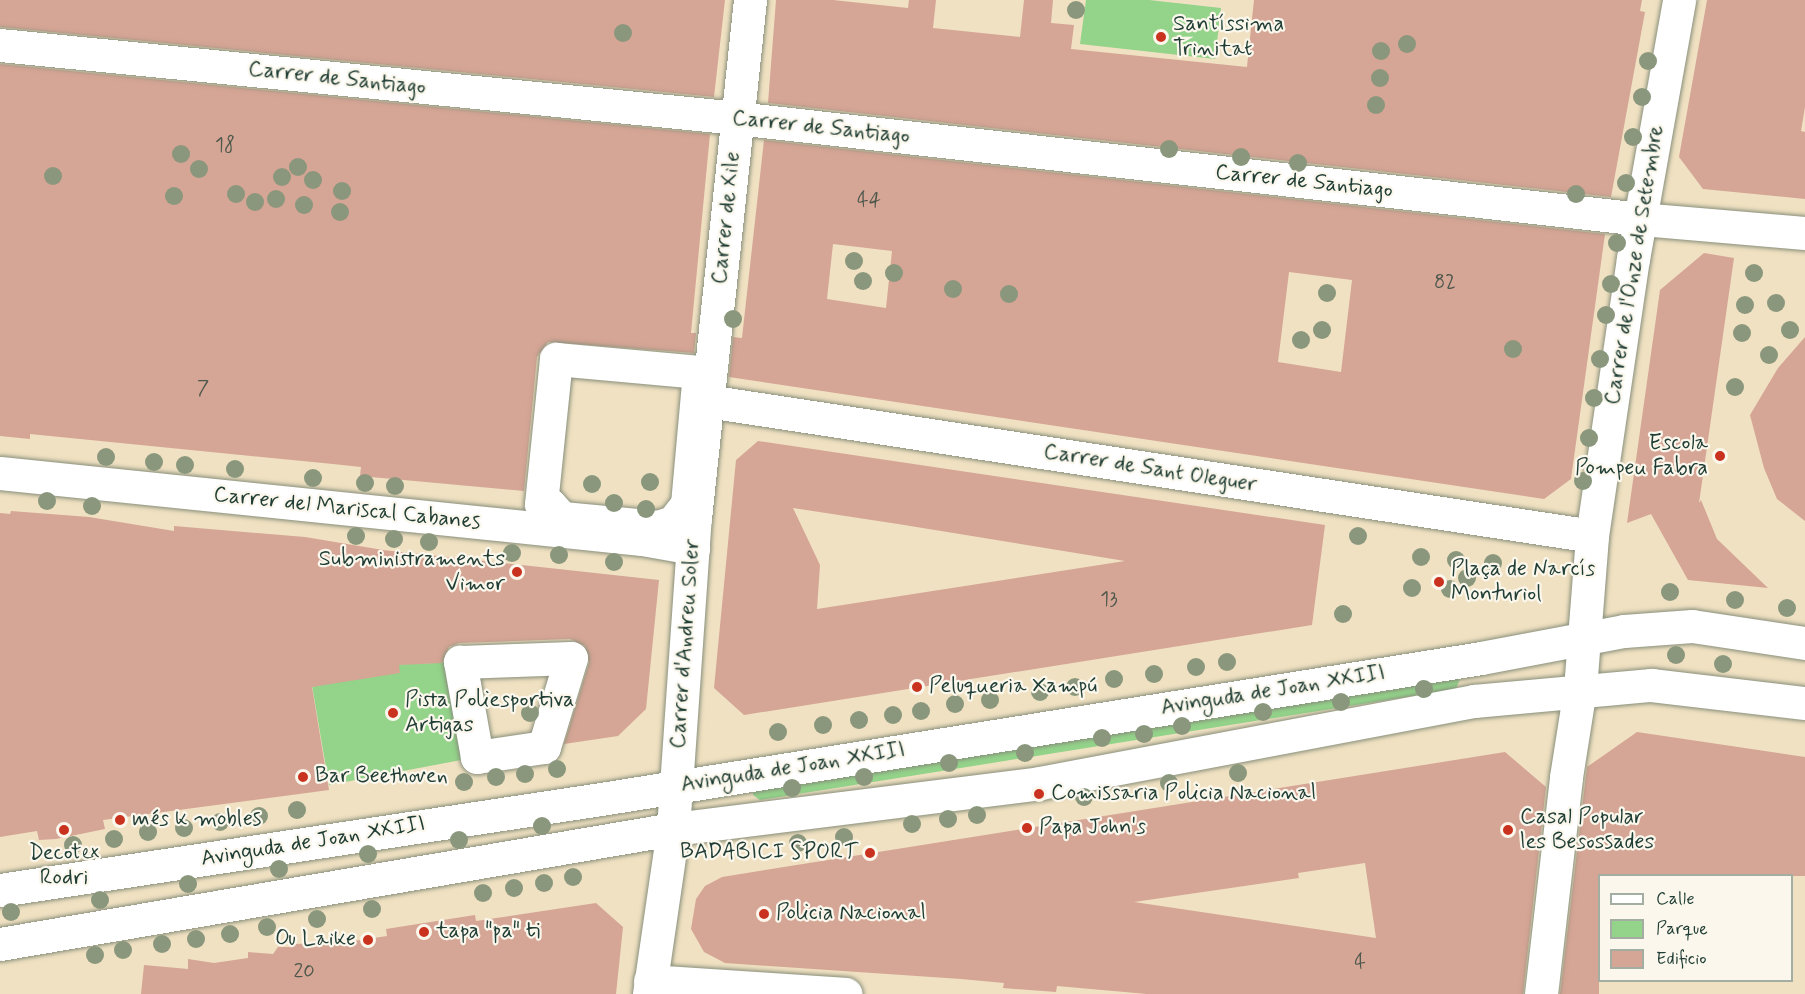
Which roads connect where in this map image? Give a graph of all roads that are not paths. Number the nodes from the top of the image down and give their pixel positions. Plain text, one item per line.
1 (750, 0) edge
2 (1679, 0) edge
3 (0, 45) edge
4 (738, 118) junction
5 (1641, 219) junction
6 (1805, 233) edge
7 (556, 359) joint
8 (707, 401) junction
9 (0, 473) edge
10 (1592, 536) junction
11 (693, 548) junction
12 (1585, 639) junction
13 (1805, 643) edge
14 (1580, 689) junction
15 (1805, 703) edge
16 (676, 787) junction
17 (673, 829) junction
18 (0, 890) edge
19 (0, 944) edge
20 (650, 987) edge
21 (846, 994) edge
22 (1541, 994) edge

1 - 4 street, Carrer de Xile
2 - 5 street, Carrer de l'Onze de Setembre
3 - 4 street, Carrer de Santiago
4 - 5 street, Carrer de Santiago
4 - 8 street, Carrer de Xile
5 - 6 street, Carrer de Santiago
5 - 10 street, Carrer de l'Onze de Setembre
7 - 7 street
8 - 10 street, Carrer de Sant Oleguer
8 - 11 street, Carrer d'Andreu Soler
9 - 11 street, Carrer del Mariscal Cabanes
10 - 12 street, Carrer de l'Onze de Setembre
11 - 16 street, Carrer d'Andreu Soler
12 - 13 street, Avinguda de Joan XXIII
12 - 14 street, Carrer de l'Onze de Setembre
12 - 16 street, Avinguda de Joan XXIII
14 - 15 street, Avinguda de Joan XXIII
14 - 17 street, Avinguda de Joan XXIII
14 - 22 street, Carrer de l'Onze de Setembre
16 - 17 street, Carrer d'Andreu Soler
16 - 18 street, Avinguda de Joan XXIII
17 - 19 street, Avinguda de Joan XXIII
17 - 20 street, Carrer d'Andreu Soler
20 - 21 street

